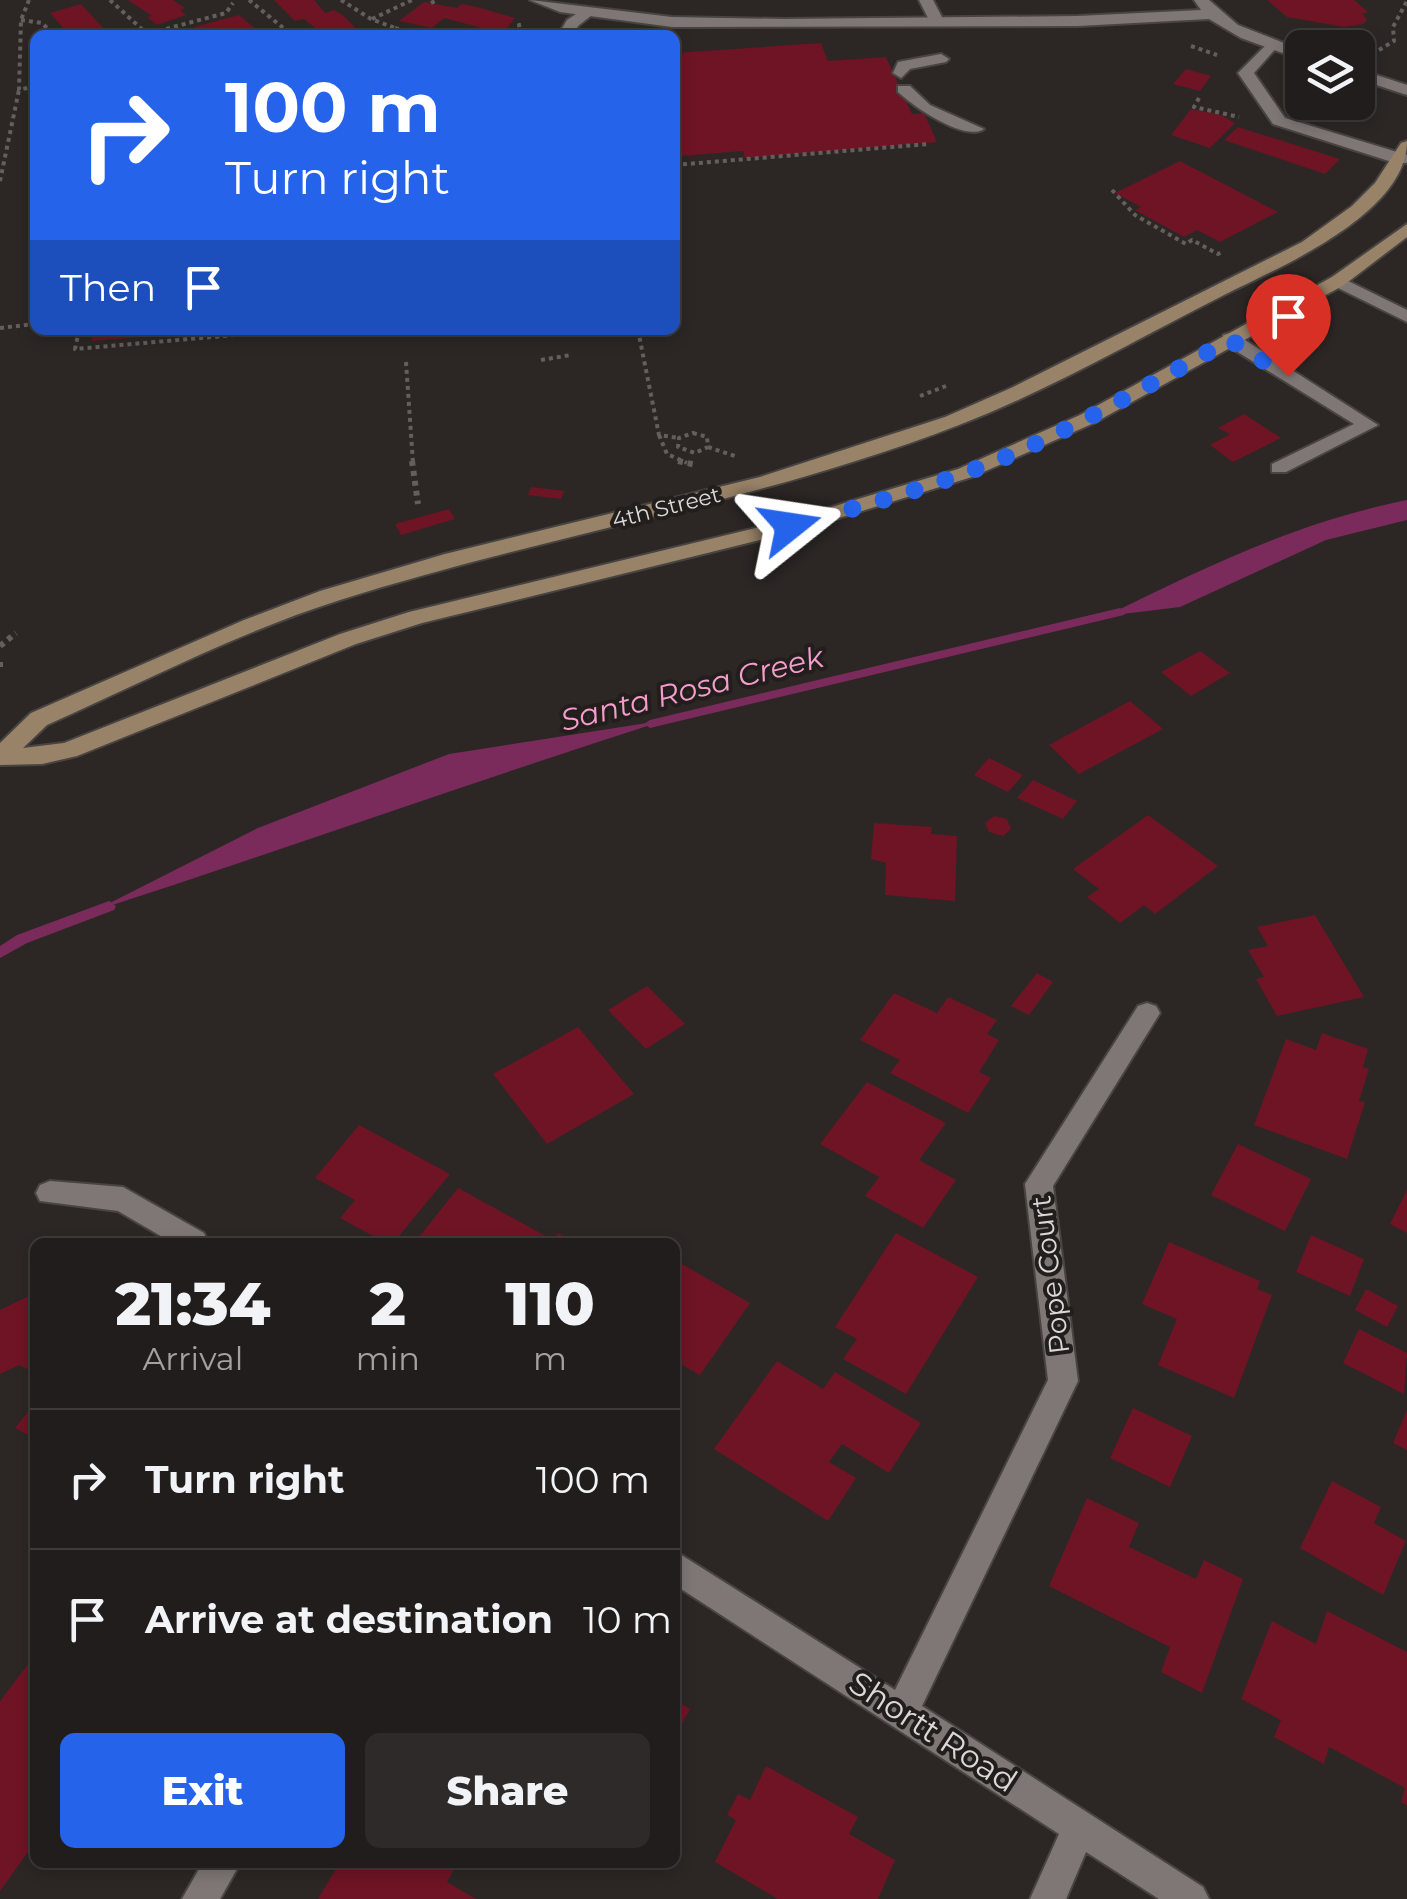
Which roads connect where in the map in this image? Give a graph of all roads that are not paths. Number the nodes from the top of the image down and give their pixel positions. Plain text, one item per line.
1 (537, 0) edge
2 (926, 0) edge
3 (1206, 7) edge
4 (590, 12) junction
5 (936, 20) junction
6 (568, 30) edge
7 (1271, 45) junction
8 (1285, 50) edge
9 (941, 59) dead end
10 (1375, 80) edge
11 (1407, 90) edge
12 (976, 129) dead end
13 (1404, 153) edge
14 (1407, 229) edge
15 (1338, 281) junction
16 (1406, 317) edge
17 (1230, 340) junction
18 (1279, 468) dead end
19 (1147, 1013) dead end
20 (50, 1193) dead end
21 (187, 1238) edge
22 (680, 1570) edge
23 (902, 1711) junction
24 (1080, 1826) junction
25 (220, 1868) edge
26 (200, 1899) edge
27 (1048, 1899) edge
28 (1191, 1899) edge

1 - 4 street
2 - 5 street
3 - 5 street
3 - 7 street
4 - 5 street
4 - 6 street
7 - 8 street
7 - 13 street
9 - 12 street
10 - 11 street
13 - 17 main road, 4th Street
14 - 15 main road, 4th Street
15 - 16 street
15 - 17 main road, 4th Street
17 - 18 street
19 - 23 street, Pope Court
20 - 21 street
22 - 23 street, Shortt Road
23 - 24 street, Shortt Road
24 - 27 street
24 - 28 street, Shortt Road
25 - 26 street

